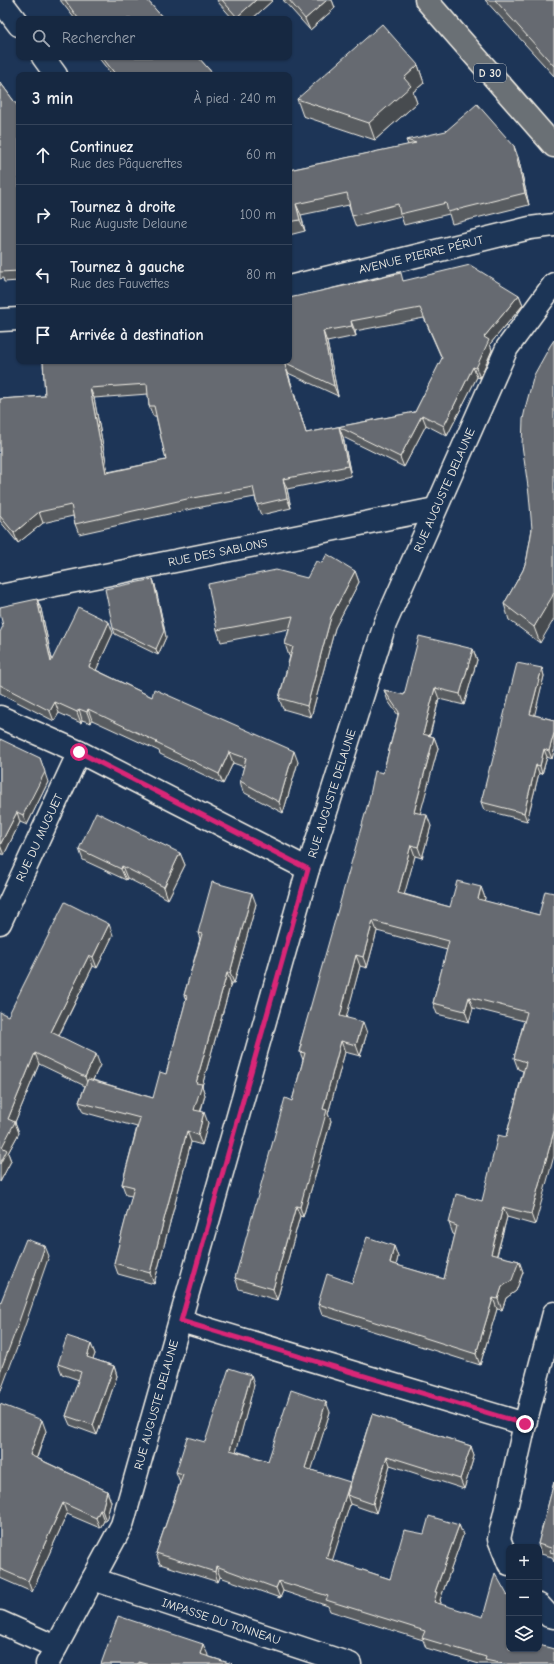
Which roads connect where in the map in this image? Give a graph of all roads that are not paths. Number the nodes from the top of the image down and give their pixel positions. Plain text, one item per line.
1 (0, 0) edge
2 (426, 0) edge
3 (16, 21) edge
4 (44, 60) edge
5 (54, 72) edge
6 (554, 146) edge
7 (554, 225) edge
8 (554, 284) edge
9 (292, 286) edge
10 (16, 319) edge
11 (0, 320) edge
12 (435, 509) junction
13 (0, 596) edge
14 (0, 717) edge
15 (79, 752) junction
16 (308, 869) junction
17 (0, 923) edge
18 (554, 1314) edge
19 (181, 1321) junction
20 (525, 1424) junction
21 (506, 1556) edge
22 (93, 1579) junction
23 (542, 1608) edge
24 (554, 1617) edge
25 (0, 1622) edge
26 (51, 1655) edge
27 (350, 1664) edge

1 - 3 street
2 - 6 main road, D 30
4 - 5 street
7 - 9 street, AVENUE PIERRE PÉRUT
8 - 12 street, RUE AUGUSTE DELAUNE
10 - 11 street
12 - 13 street, RUE DES SABLONS
12 - 16 street, RUE AUGUSTE DELAUNE
14 - 15 street
15 - 16 street
15 - 17 street, RUE DU MUGUET
16 - 19 street, RUE AUGUSTE DELAUNE
18 - 20 street
19 - 20 street
19 - 22 street, RUE AUGUSTE DELAUNE
20 - 21 street
22 - 26 street, RUE AUGUSTE DELAUNE
22 - 27 street, IMPASSE DU TONNEAU
23 - 24 street
25 - 26 street

